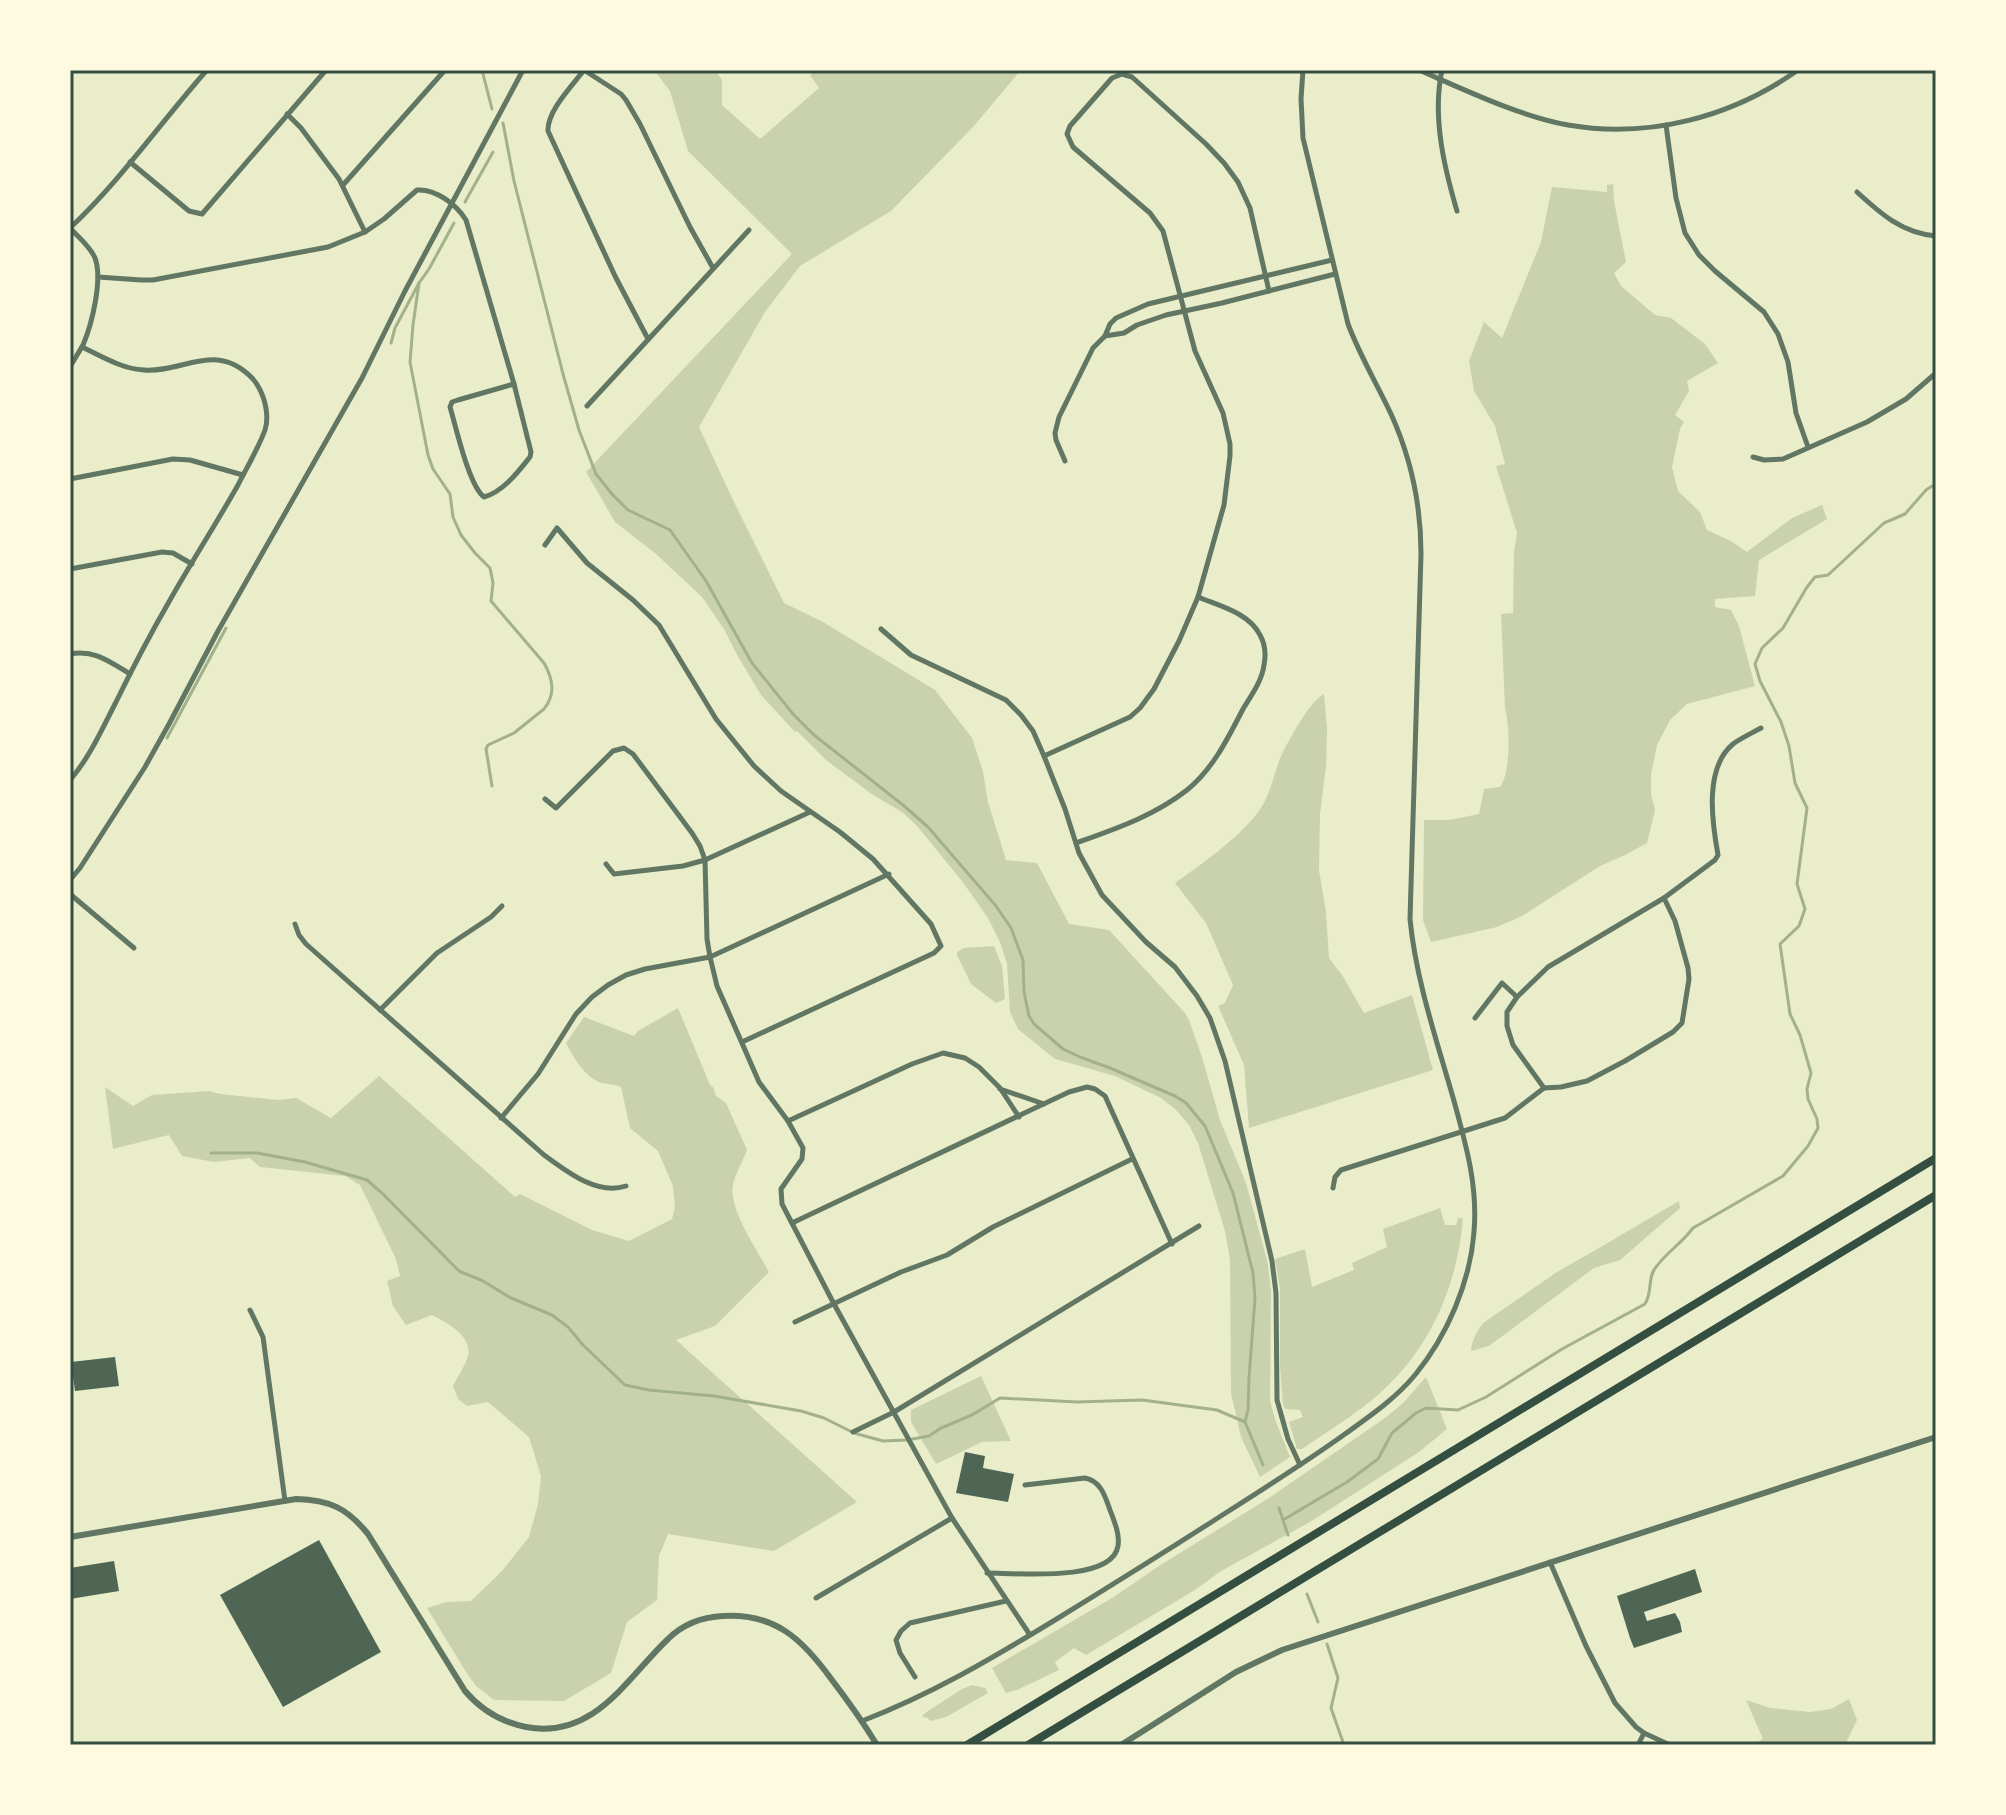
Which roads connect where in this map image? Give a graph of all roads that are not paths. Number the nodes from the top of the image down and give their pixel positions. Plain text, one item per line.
1 (207, 70) edge
2 (326, 70) edge
3 (445, 70) edge
4 (523, 70) edge
5 (584, 70) edge
6 (1303, 70) edge
7 (1419, 70) edge
8 (1442, 70) edge
9 (1798, 70) edge
10 (1440, 79) junction
11 (287, 114) junction
12 (1666, 125) junction
13 (130, 162) junction
14 (343, 185) junction
15 (1857, 192) dead end
16 (451, 204) junction
17 (1457, 211) dead end
18 (70, 228) edge
19 (749, 230) dead end
20 (365, 232) junction
21 (1936, 236) edge
22 (1332, 260) junction
23 (713, 268) junction
24 (1335, 274) junction
25 (1266, 276) junction
26 (98, 277) junction
27 (1269, 291) junction
28 (1179, 297) junction
29 (1184, 312) junction
30 (1105, 336) junction
31 (648, 339) junction
32 (82, 347) junction
33 (70, 367) edge
34 (1936, 373) edge
35 (514, 384) junction
36 (587, 406) dead end
37 (1808, 447) junction
38 (1753, 457) dead end
39 (1065, 461) dead end
40 (243, 475) junction
41 (70, 479) edge
42 (545, 545) dead end
43 (192, 564) junction
44 (70, 569) edge
45 (1198, 597) junction
46 (881, 629) dead end
47 (70, 654) edge
48 (130, 674) junction
49 (1761, 728) dead end
50 (1044, 756) junction
51 (71, 776) edge
52 (545, 799) dead end
53 (811, 812) junction
54 (1076, 843) junction
55 (705, 860) junction
56 (606, 864) dead end
57 (889, 874) junction
58 (70, 880) edge
59 (70, 894) edge
60 (1664, 898) junction
61 (502, 906) dead end
62 (295, 924) dead end
63 (134, 948) dead end
64 (710, 957) junction
65 (1517, 997) junction
66 (380, 1010) junction
67 (1475, 1018) dead end
68 (742, 1042) junction
69 (1000, 1088) junction
70 (1544, 1088) junction
71 (1044, 1104) junction
72 (1019, 1117) junction
73 (501, 1118) junction
74 (788, 1121) junction
75 (1463, 1131) junction
76 (1936, 1158) edge
77 (1132, 1159) junction
78 (626, 1186) dead end
79 (1333, 1188) dead end
80 (1936, 1195) edge
81 (792, 1223) junction
82 (1199, 1226) dead end
83 (1172, 1244) junction
84 (834, 1304) junction
85 (250, 1310) dead end
86 (795, 1322) dead end
87 (894, 1412) junction
88 (853, 1432) dead end
89 (1936, 1437) edge
90 (1300, 1465) junction
91 (1025, 1485) dead end
92 (285, 1501) junction
93 (952, 1518) junction
94 (70, 1537) edge
95 (1550, 1562) junction
96 (987, 1573) junction
97 (816, 1598) dead end
98 (1006, 1601) junction
99 (1030, 1635) junction
100 (915, 1677) dead end
101 (862, 1721) junction
102 (1644, 1733) junction
103 (877, 1745) edge
104 (967, 1745) edge
105 (1028, 1745) edge
106 (1121, 1745) edge
107 (1638, 1745) edge
108 (1670, 1745) edge

1 - 13 street
2 - 11 street
3 - 14 street
4 - 16 street
5 - 23 street
5 - 31 street
6 - 22 street
7 - 10 street
8 - 10 street
9 - 12 street
10 - 12 street
10 - 17 street
11 - 13 street
11 - 14 street
12 - 37 street
13 - 18 street
14 - 20 street
15 - 21 street
16 - 20 street
16 - 35 street
16 - 58 street
18 - 26 street
19 - 23 street
20 - 26 street
22 - 24 street
22 - 25 street
23 - 31 street
24 - 27 street
24 - 75 street
25 - 27 street
25 - 28 street
25 - 28 street
26 - 32 street
27 - 29 street
28 - 29 street
28 - 30 street
29 - 30 street
29 - 45 street
30 - 39 street
31 - 36 street
32 - 33 street
32 - 40 street
34 - 37 street
35 - 35 street
37 - 38 street
40 - 41 street
40 - 43 street
42 - 53 street
43 - 44 street
43 - 48 street
45 - 50 street
45 - 54 street
46 - 50 street
47 - 48 street
48 - 51 street
49 - 60 street
50 - 54 street
52 - 55 street
53 - 55 street
53 - 57 street
54 - 90 street
55 - 56 street
55 - 64 street
57 - 64 street
57 - 68 street
59 - 63 street
60 - 65 street
60 - 70 street
61 - 66 street
62 - 66 street
64 - 68 street
64 - 73 street
65 - 67 street
65 - 70 street
66 - 73 street
68 - 74 street
69 - 71 street
69 - 72 street
69 - 74 street
70 - 75 street
71 - 72 street
71 - 77 street
72 - 81 street
73 - 78 street
74 - 81 street
75 - 79 street
75 - 90 street
76 - 104 main road
77 - 83 street
77 - 84 street
80 - 105 main road
81 - 84 street
82 - 83 street
83 - 87 street
84 - 86 street
84 - 87 street
85 - 92 street
87 - 88 street
87 - 93 street
89 - 95 street
90 - 99 street
91 - 96 street
92 - 94 street
92 - 101 street
93 - 96 street
93 - 97 street
95 - 102 street
95 - 106 street
96 - 98 street
98 - 99 street
98 - 100 street
99 - 101 street
101 - 103 street
102 - 107 street
102 - 108 street

